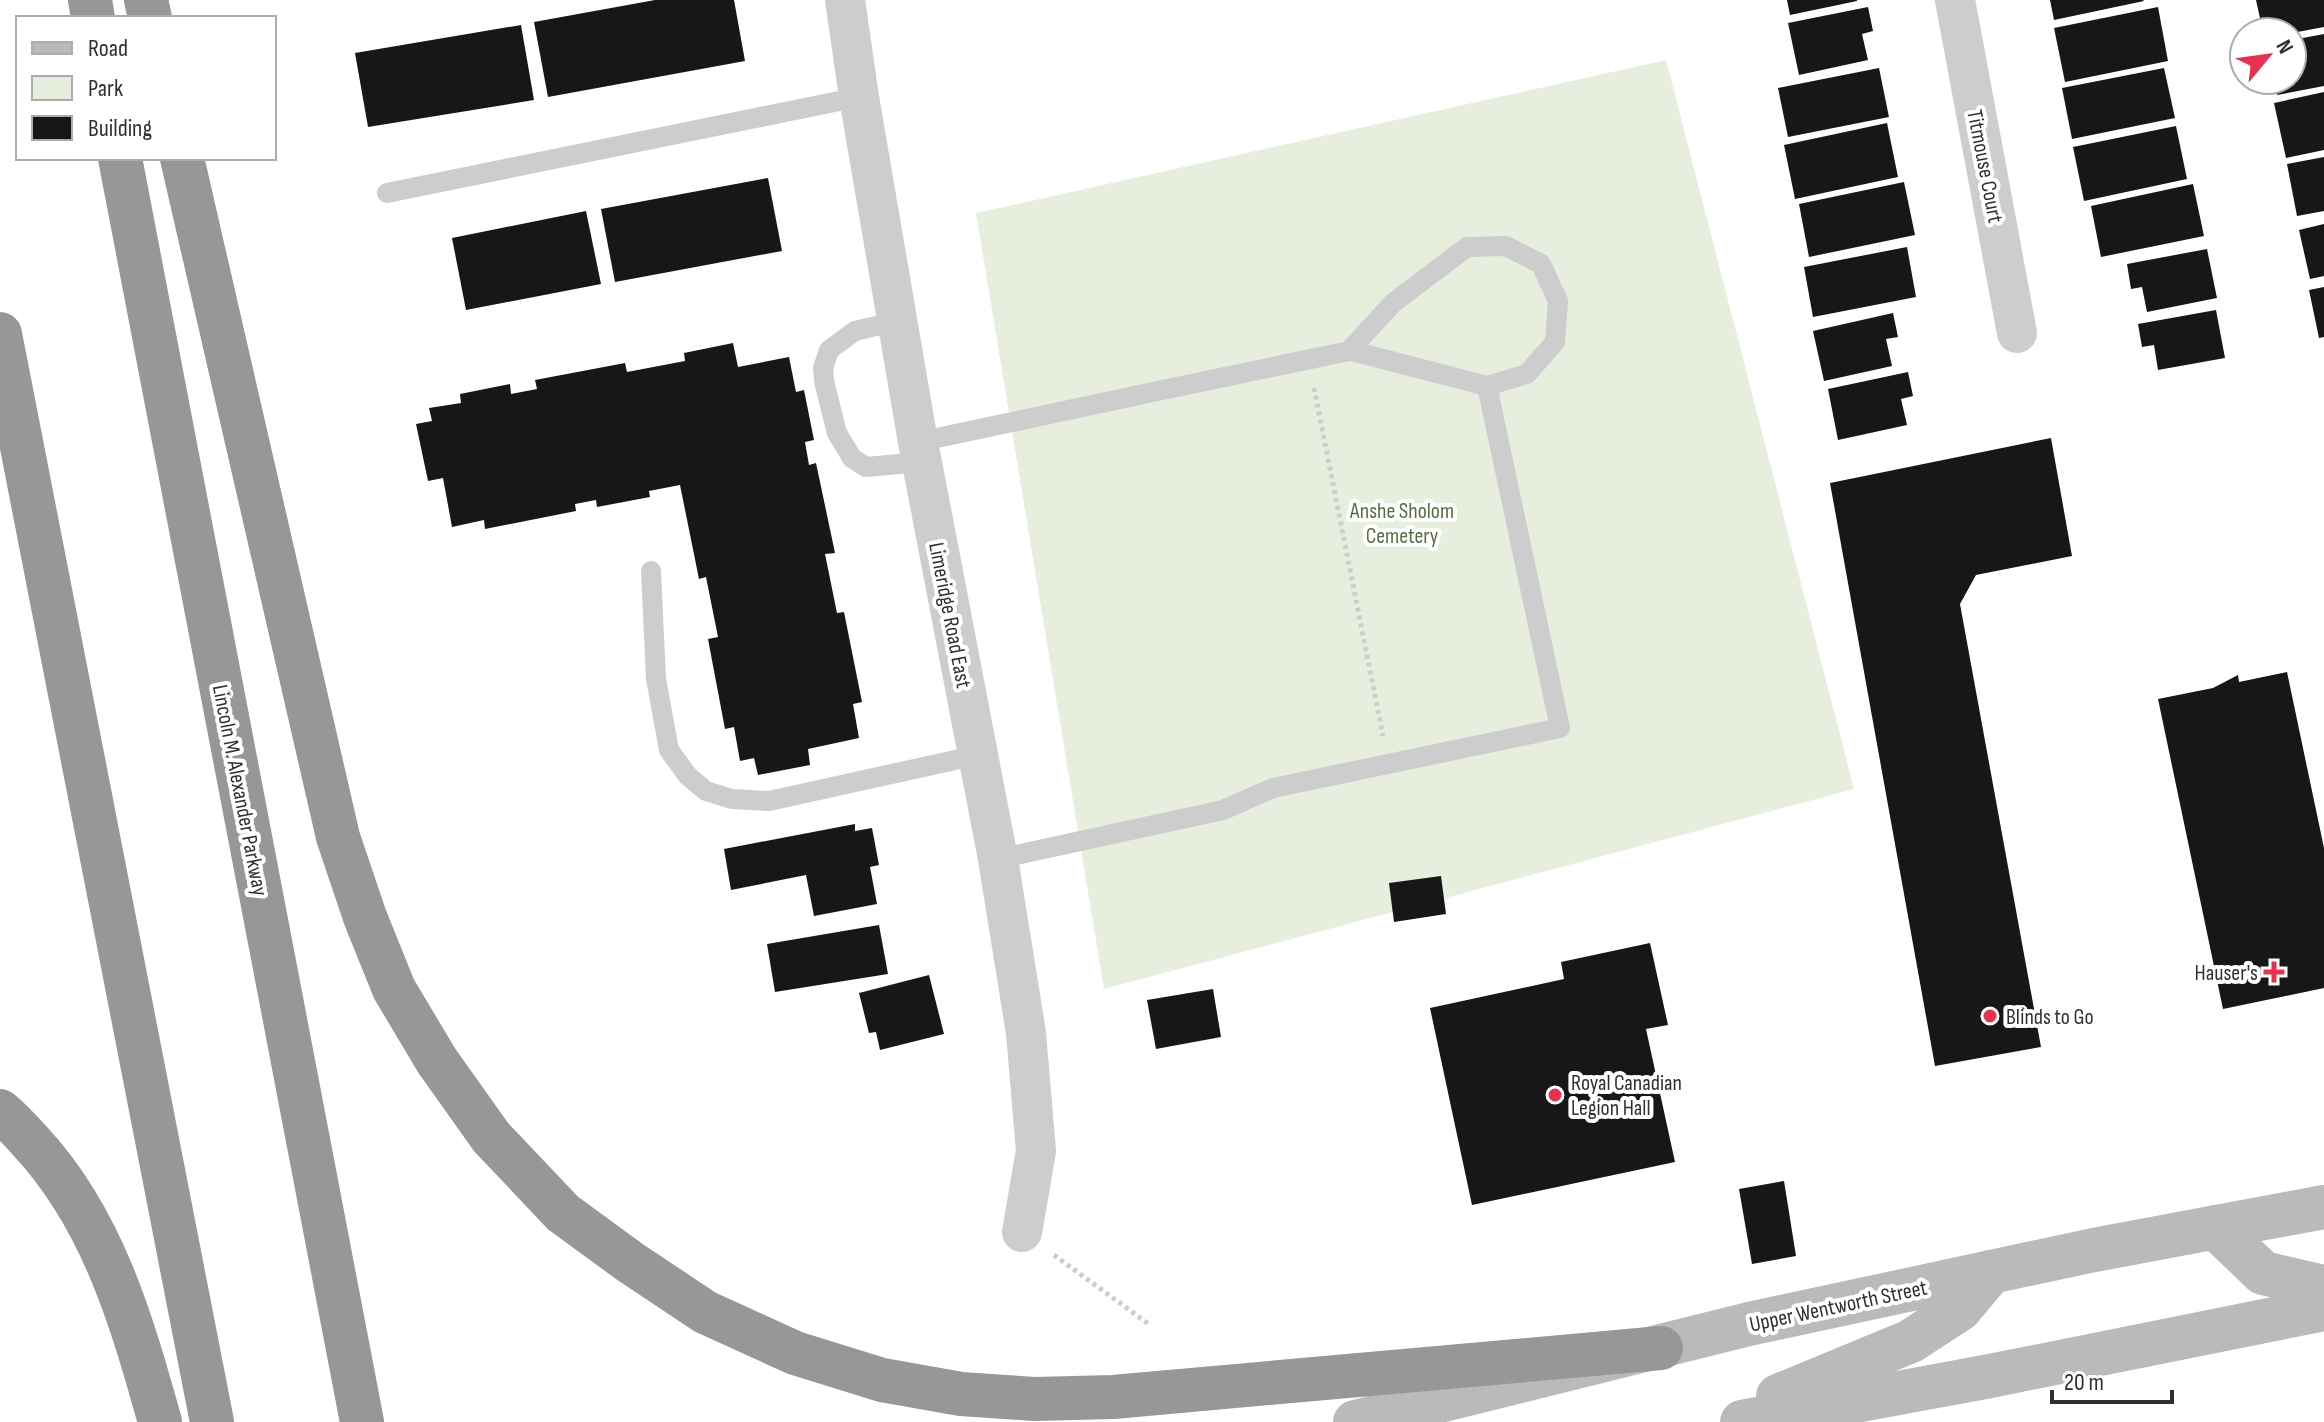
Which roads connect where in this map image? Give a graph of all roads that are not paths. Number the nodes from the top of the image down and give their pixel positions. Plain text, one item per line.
1 (845, 0) edge
2 (1955, 0) edge
3 (859, 97) junction
4 (120, 160) edge
5 (182, 160) edge
6 (387, 193) dead end
7 (897, 321) junction
8 (2017, 333) dead end
9 (0, 334) edge
10 (1349, 351) junction
11 (1487, 386) junction
12 (920, 452) junction
13 (651, 571) dead end
14 (978, 755) junction
15 (998, 859) junction
16 (0, 1111) edge
17 (2324, 1207) edge
18 (2215, 1227) junction
19 (1022, 1232) road end
20 (1991, 1272) junction
21 (2324, 1287) edge
22 (2324, 1309) edge
23 (1661, 1348) junction
24 (160, 1422) edge
25 (212, 1422) edge
26 (362, 1422) edge
27 (1355, 1422) edge
28 (1716, 1422) edge
29 (1742, 1422) edge

1 - 3 street, Limeridge Road East
2 - 8 street, Titmouse Court
3 - 6 lane
3 - 7 street, Limeridge Road East
4 - 26 highway, Lincoln M. Alexander Parkway
5 - 23 highway
7 - 12 street, Limeridge Road East
7 - 12 lane
9 - 25 highway
10 - 11 lane
10 - 11 lane
10 - 12 lane
11 - 15 lane
12 - 14 street, Limeridge Road East
13 - 14 lane
14 - 15 street, Limeridge Road East
15 - 19 street, Limeridge Road East
16 - 24 highway
17 - 18 main road, Upper Wentworth Street
18 - 20 main road, Upper Wentworth Street
18 - 21 main road
20 - 23 main road, Upper Wentworth Street
20 - 28 main road
22 - 29 main road
23 - 27 main road, Upper Wentworth Street

